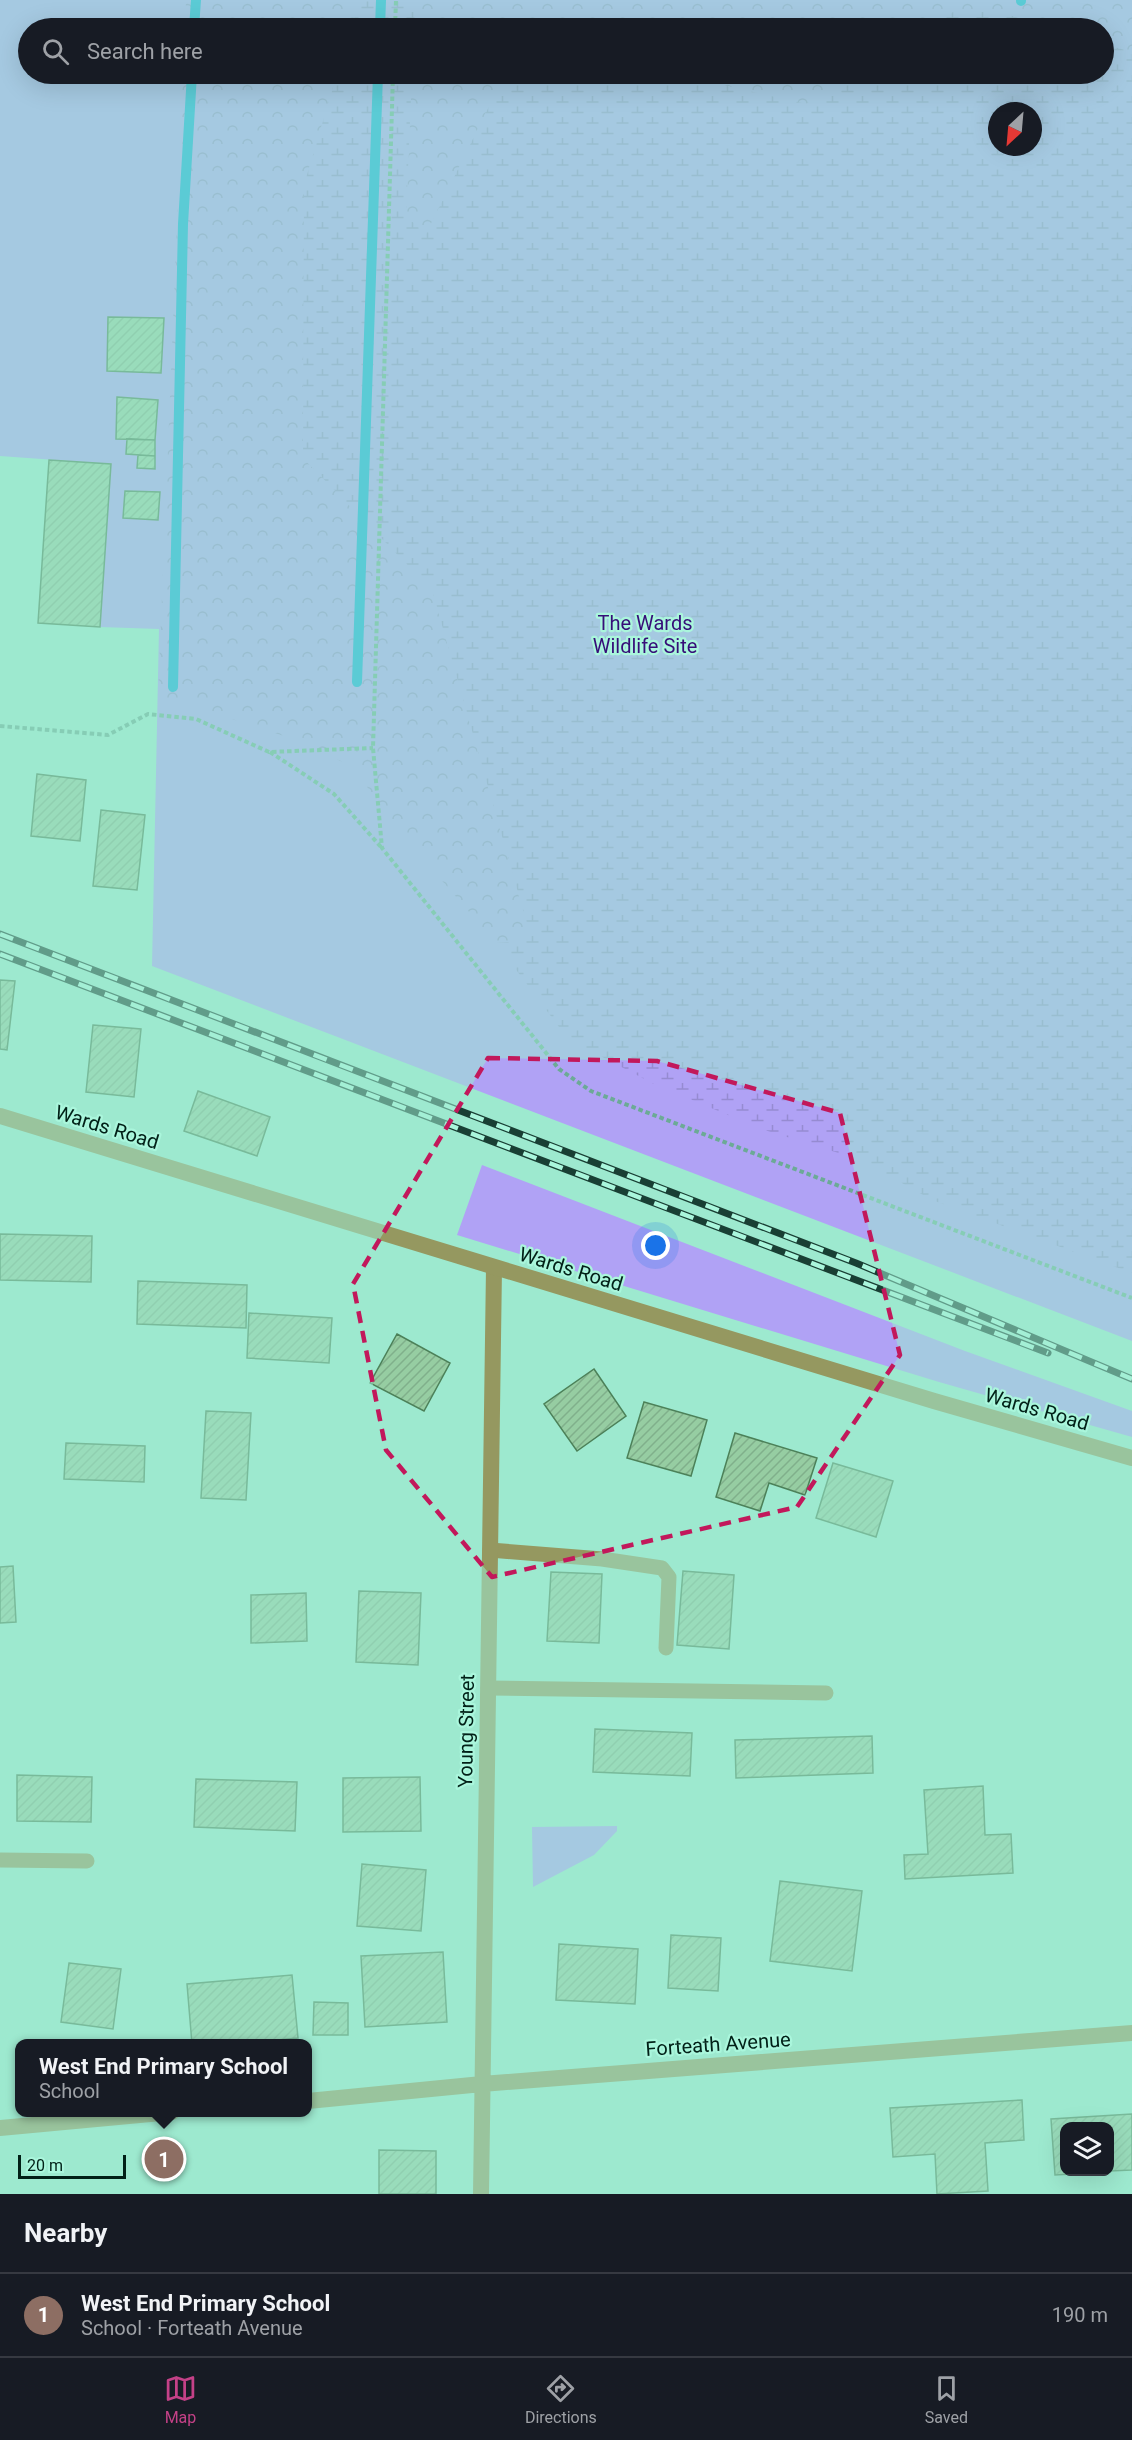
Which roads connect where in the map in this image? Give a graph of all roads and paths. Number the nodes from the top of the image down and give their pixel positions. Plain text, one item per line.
1 (396, 0) edge
2 (395, 18) edge
3 (393, 84) edge
4 (0, 726) edge
5 (373, 748) junction
6 (269, 752) junction
7 (382, 849) junction
8 (0, 1116) edge
9 (494, 1268) junction
10 (1132, 1298) edge
11 (1132, 1458) edge
12 (490, 1550) junction
13 (666, 1648) dead end
14 (488, 1688) junction
15 (826, 1693) dead end
16 (0, 1860) edge
17 (87, 1861) dead end
18 (1132, 2033) edge
19 (482, 2084) junction
20 (312, 2101) edge
21 (118, 2117) edge
22 (0, 2128) edge
23 (482, 2194) edge

1 - 2 path
3 - 5 path
4 - 6 path
5 - 6 path
5 - 7 path
6 - 7 path
7 - 10 path
8 - 9 street, Wards Road
9 - 11 street, Wards Road
9 - 12 street, Young Street
12 - 13 lane
12 - 14 street, Young Street
14 - 15 lane
14 - 19 street, Young Street
16 - 17 lane
18 - 19 street, Forteath Avenue
19 - 20 street, Forteath Avenue
19 - 23 street, Young Street
21 - 22 street

